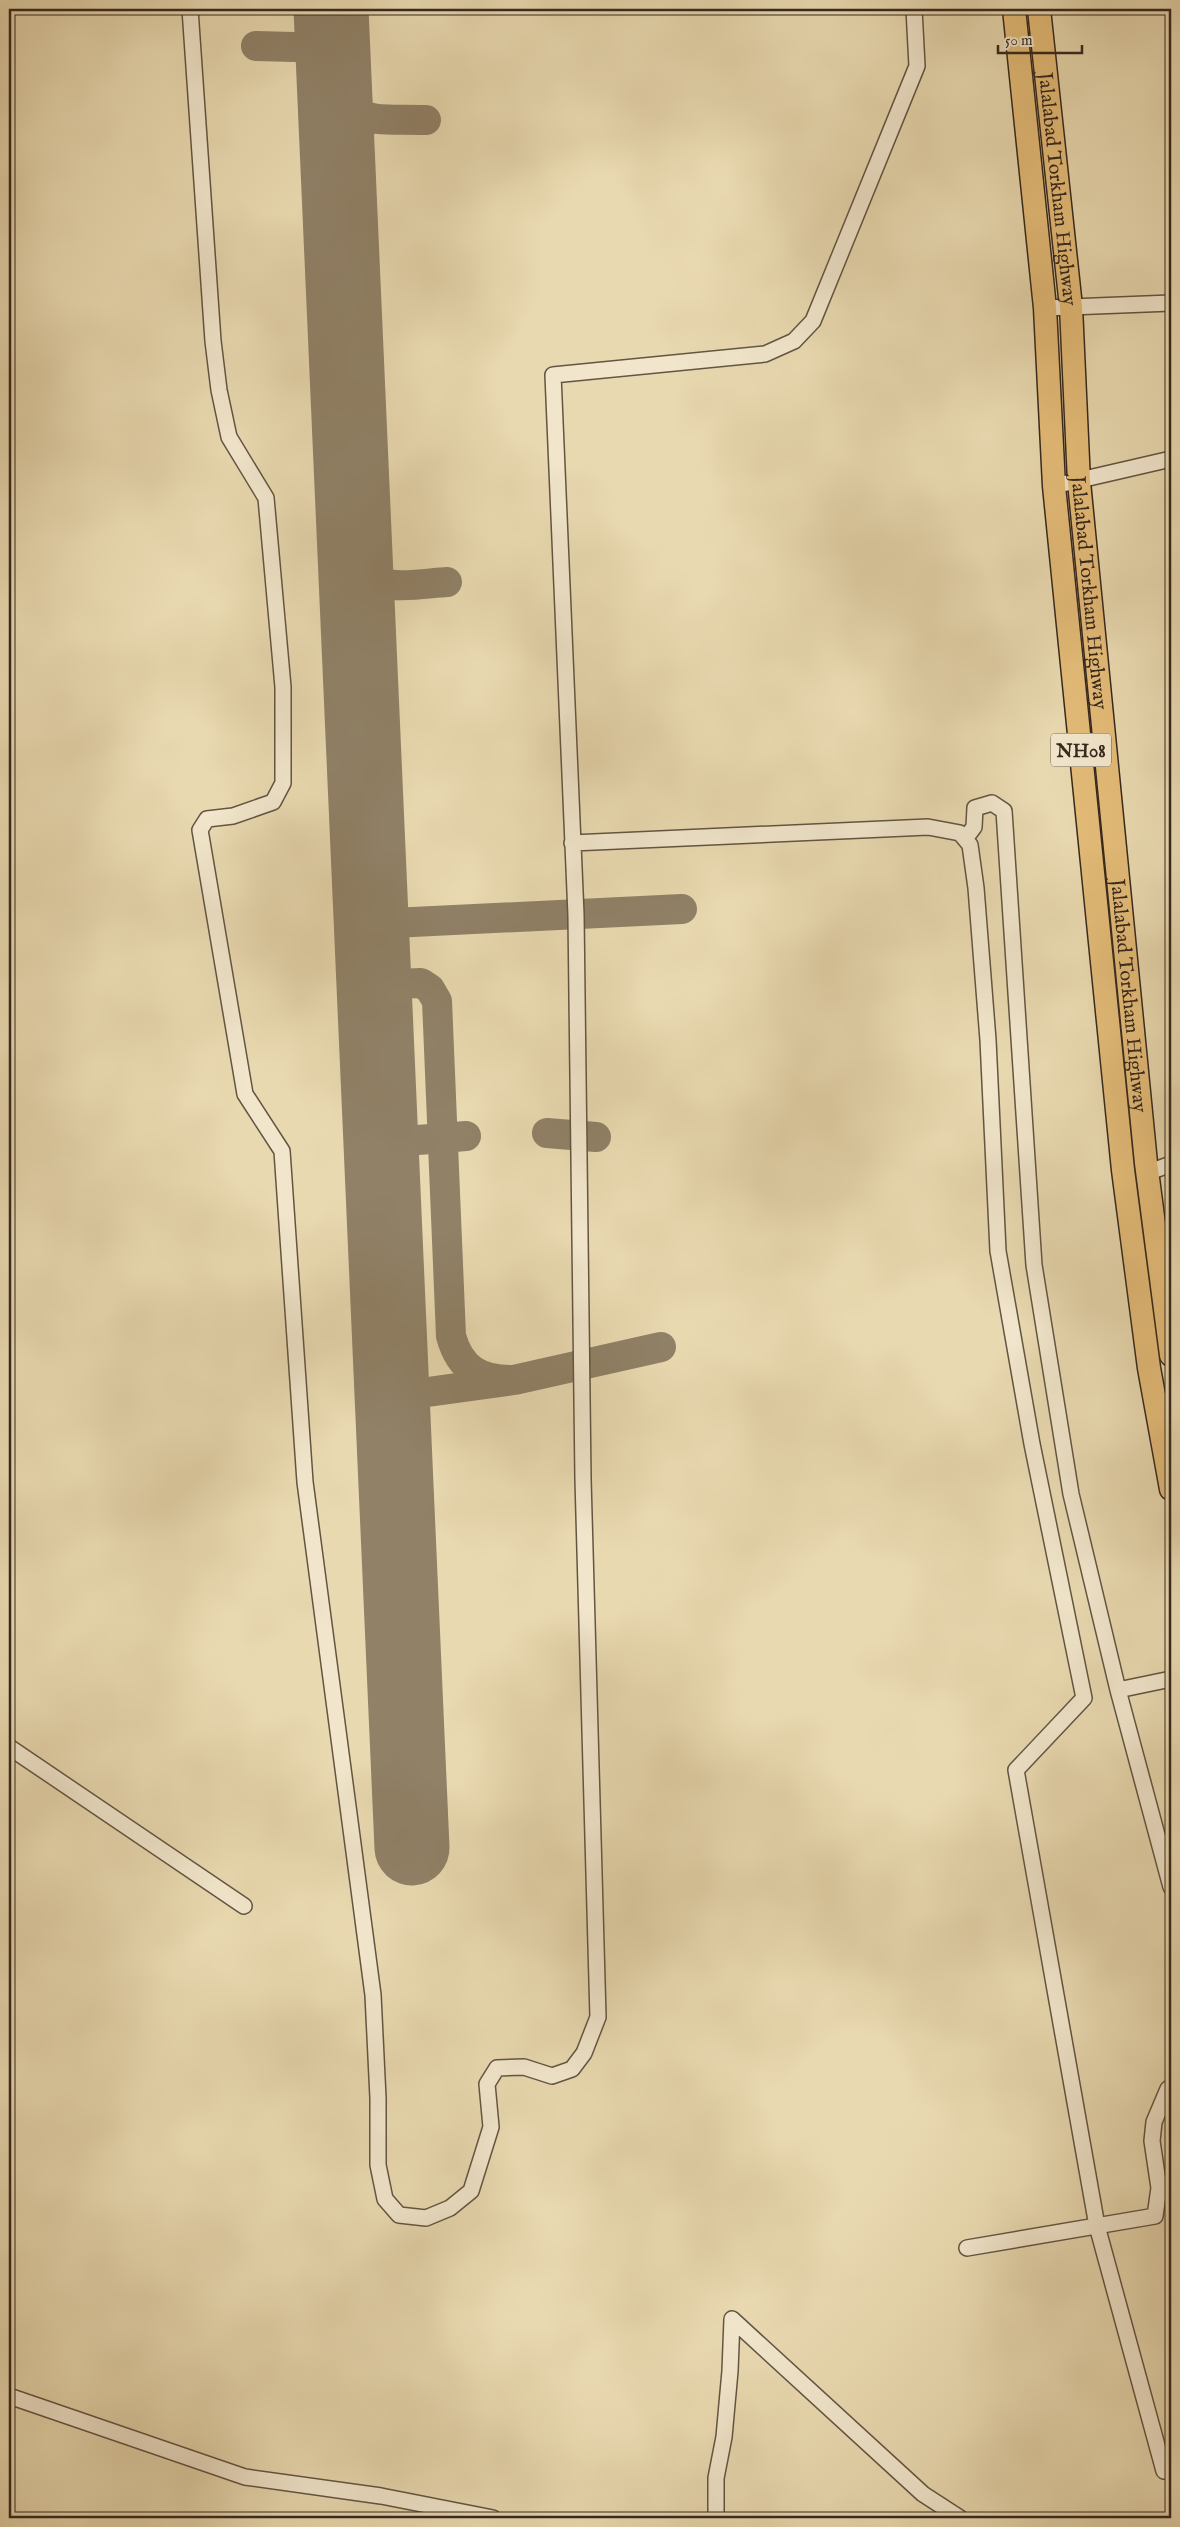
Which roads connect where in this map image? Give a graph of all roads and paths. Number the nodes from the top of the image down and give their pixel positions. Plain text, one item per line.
1 (190, 9) edge
2 (914, 9) edge
3 (1014, 9) edge
4 (1039, 9) edge
5 (1171, 303) edge
6 (1071, 307) junction
7 (1045, 308) junction
8 (1171, 459) edge
9 (1079, 482) junction
10 (1054, 486) junction
11 (965, 839) junction
12 (572, 843) junction
13 (1171, 1164) edge
14 (1147, 1173) junction
15 (1171, 1355) edge
16 (1171, 1488) edge
17 (1171, 1679) edge
18 (1118, 1690) junction
19 (9, 1747) edge
20 (1171, 1887) edge
21 (244, 1906) dead end
22 (1171, 2087) edge
23 (1097, 2226) junction
24 (967, 2248) dead end
25 (9, 2396) edge
26 (1164, 2471) dead end
27 (493, 2518) edge
28 (716, 2518) edge
29 (960, 2518) edge

1 - 12 street
2 - 12 street
3 - 7 highway, NH08
4 - 6 highway, Jalalabad Torkham Highway / NH08
5 - 6 street
6 - 7 street
6 - 9 highway, Jalalabad Torkham Highway / NH08
7 - 10 highway, NH08
8 - 9 street
9 - 10 street
9 - 14 highway, Jalalabad Torkham Highway / NH08
10 - 16 highway, NH08
11 - 12 street
11 - 18 street
11 - 23 street
13 - 14 street
14 - 15 highway, Jalalabad Torkham Highway / NH08
17 - 18 street
18 - 20 street
19 - 21 street
22 - 23 street
23 - 24 street
23 - 26 street
25 - 27 street
28 - 29 street

